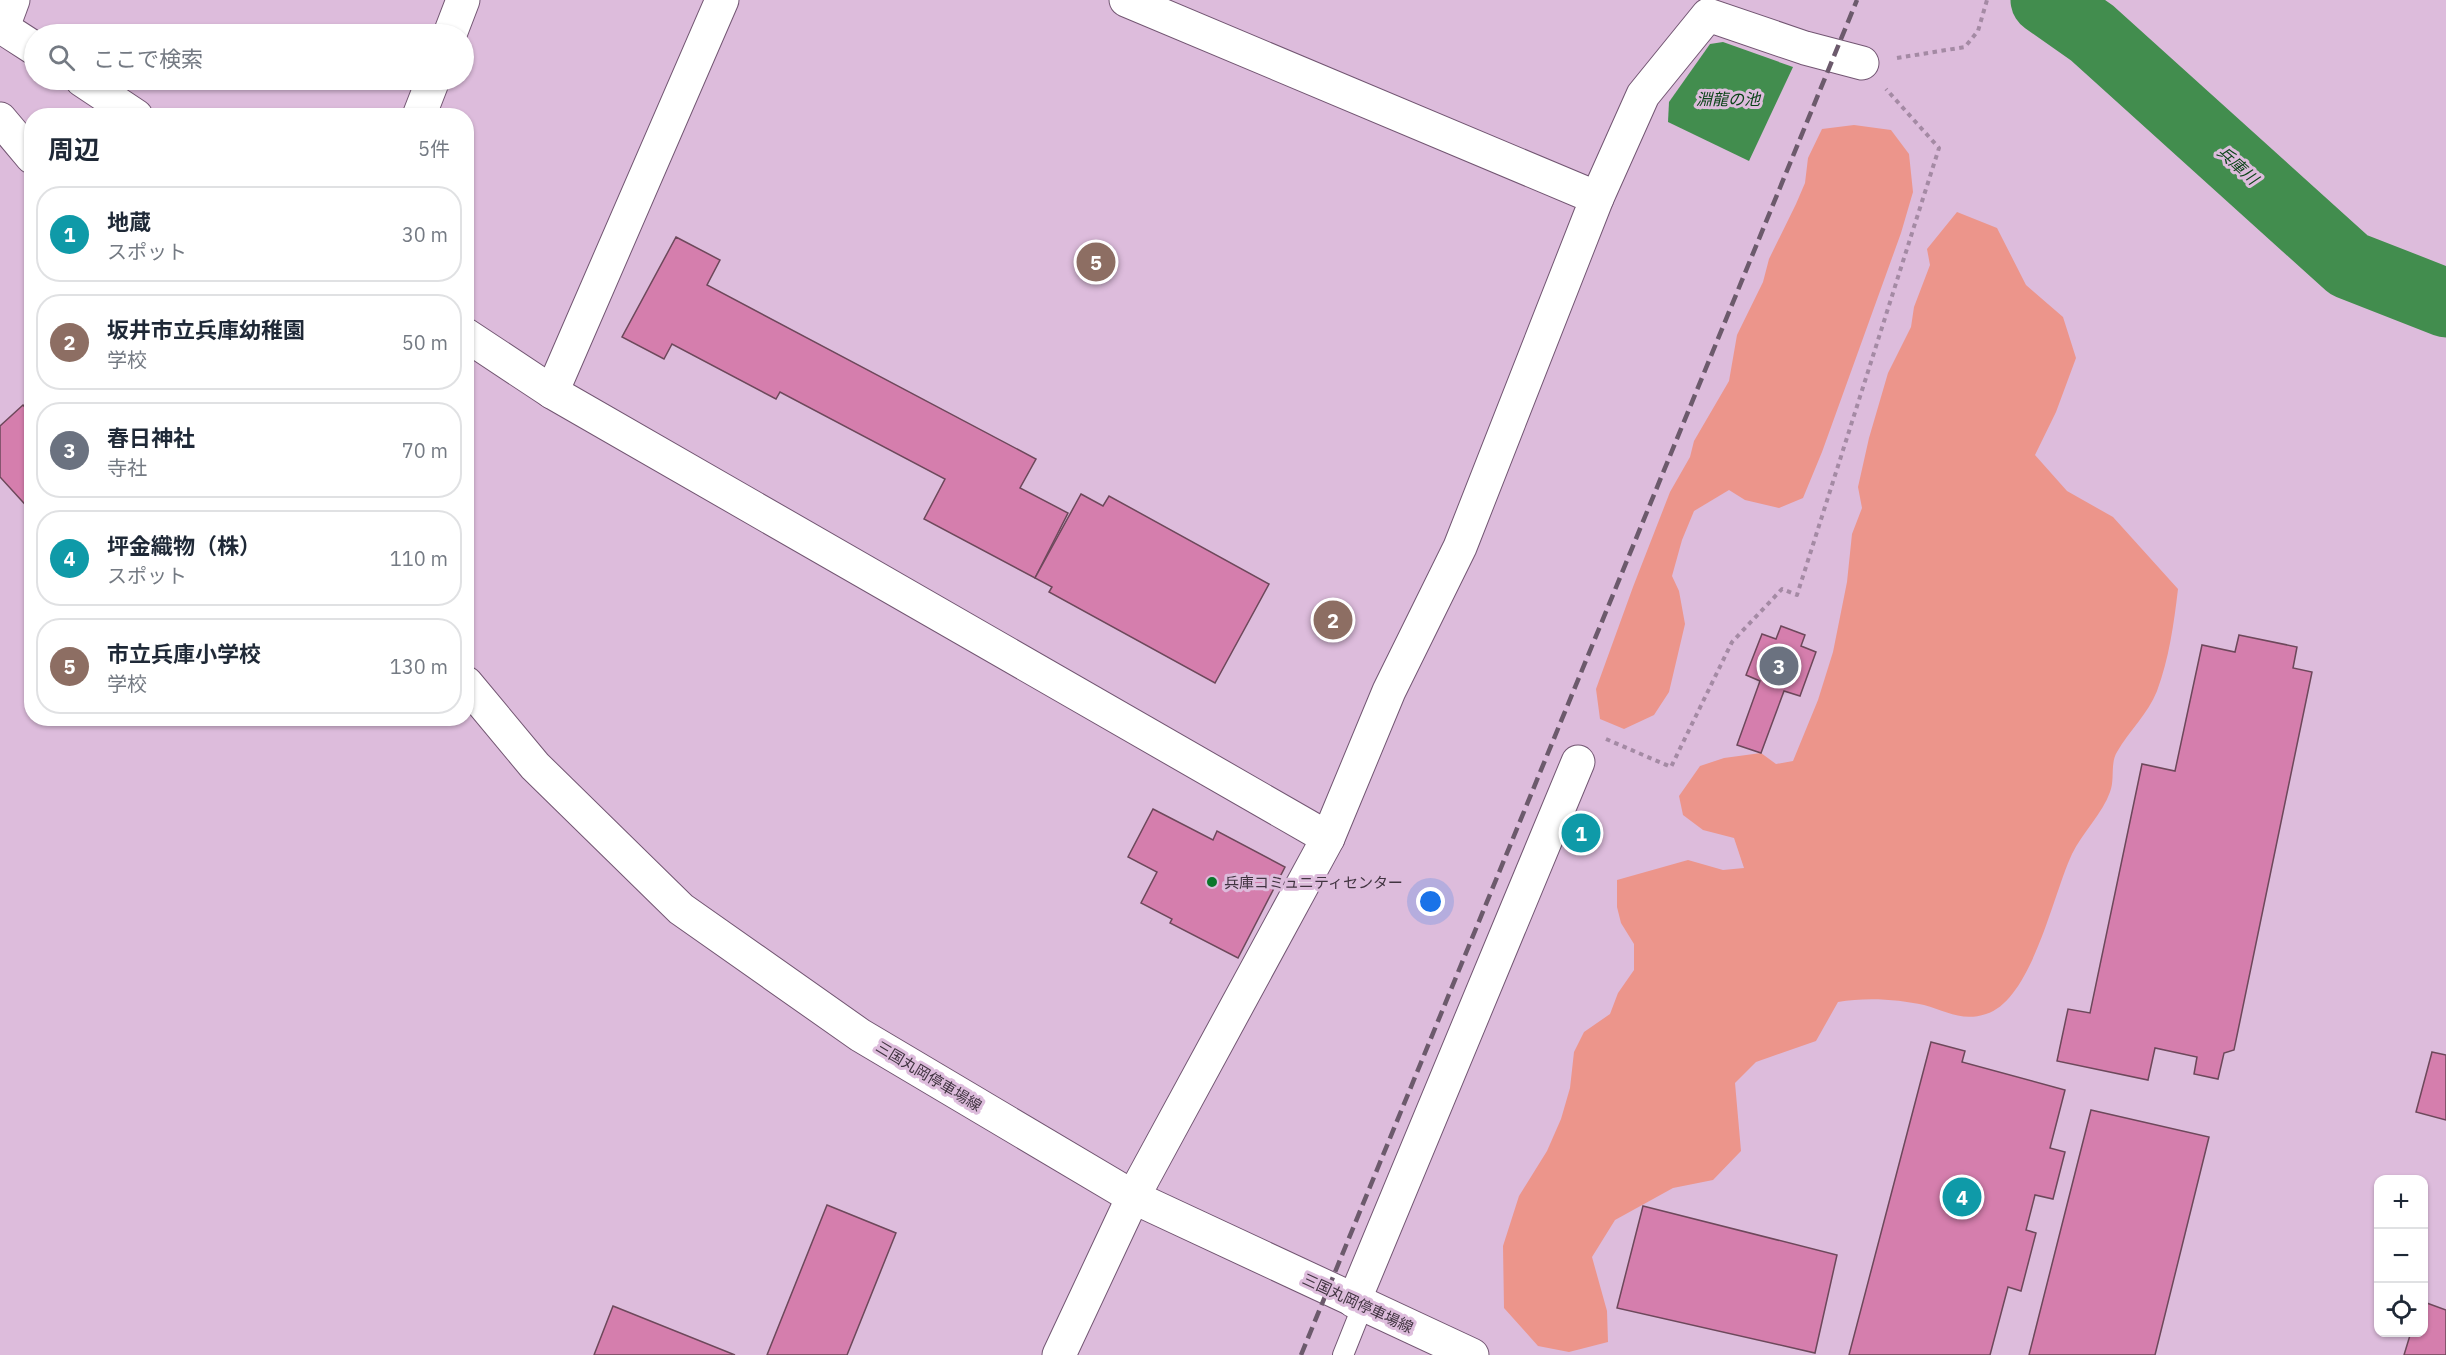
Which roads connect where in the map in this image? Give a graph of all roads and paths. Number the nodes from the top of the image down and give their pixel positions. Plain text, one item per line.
1 (463, 0) edge
2 (722, 0) edge
3 (1126, 0) edge
4 (1988, 0) edge
5 (5, 18) edge
6 (454, 24) edge
7 (24, 38) edge
8 (1862, 63) junction
9 (97, 90) edge
10 (429, 90) edge
11 (124, 108) edge
12 (422, 108) edge
13 (0, 119) edge
14 (24, 148) edge
15 (1597, 198) junction
16 (474, 340) edge
17 (552, 392) junction
18 (474, 692) edge
19 (1578, 762) joint
20 (1328, 838) junction
21 (1133, 1197) junction
22 (1359, 1303) junction
23 (1059, 1355) edge
24 (1343, 1355) edge
25 (1472, 1355) edge

1 - 6 street
2 - 17 street
3 - 15 street
4 - 8 path
5 - 7 street
8 - 15 street
8 - 19 path
9 - 11 street
10 - 12 street
13 - 14 street
15 - 20 street
16 - 17 street
17 - 20 street
18 - 21 street, 三国丸岡停車場線
19 - 22 street
20 - 21 street
21 - 22 street, 三国丸岡停車場線
21 - 23 street
22 - 24 lane
22 - 25 street, 三国丸岡停車場線

